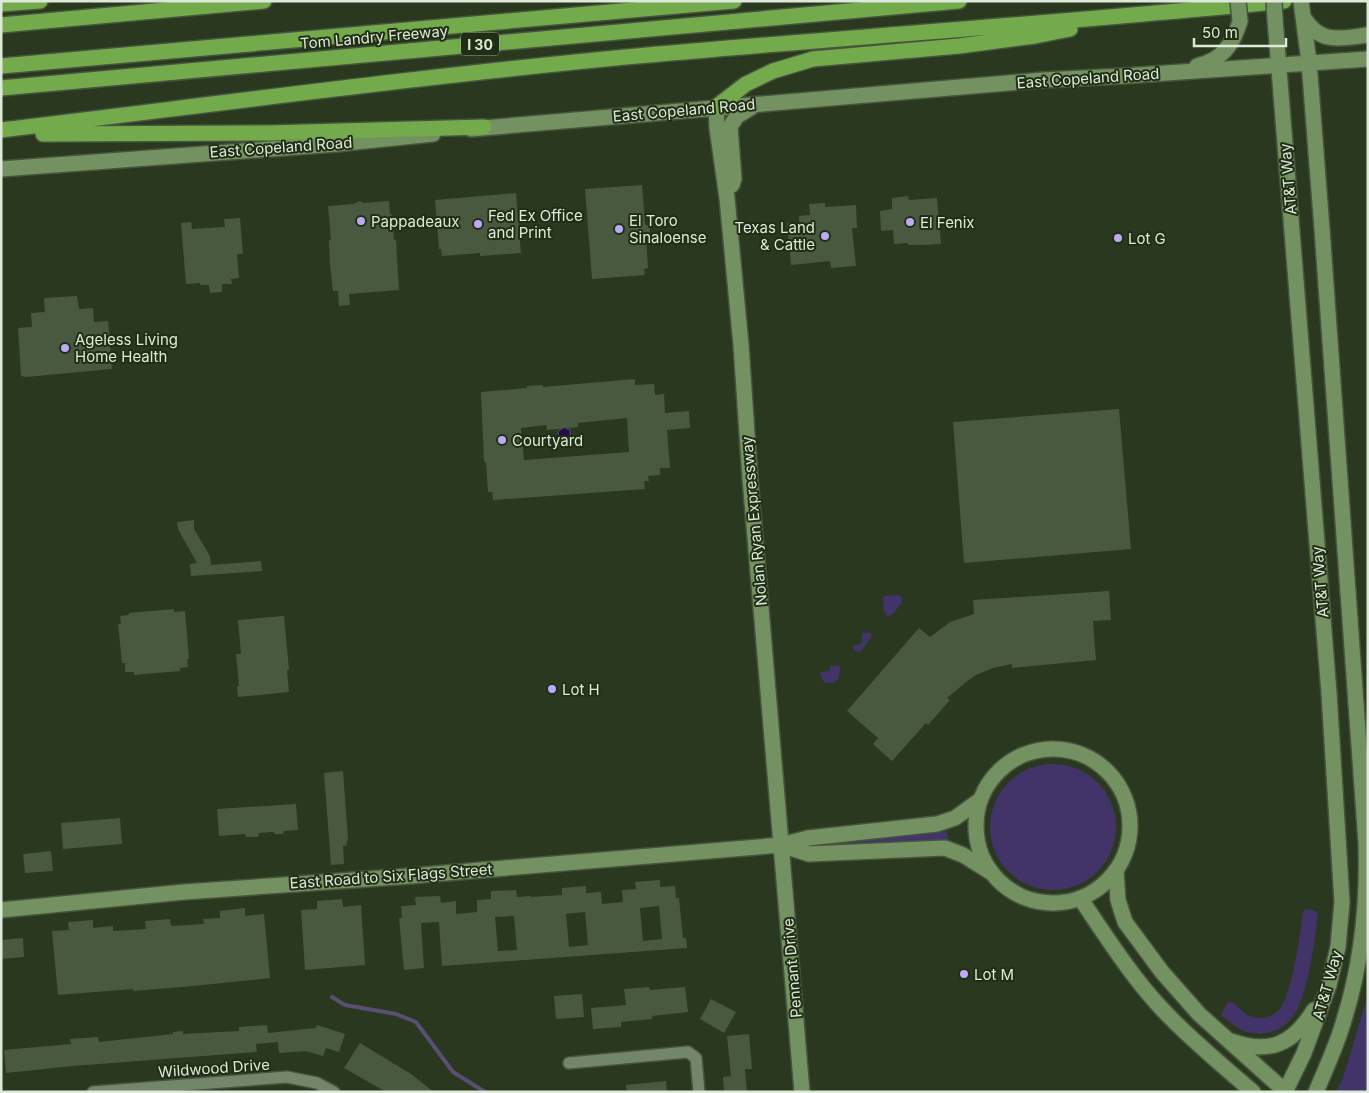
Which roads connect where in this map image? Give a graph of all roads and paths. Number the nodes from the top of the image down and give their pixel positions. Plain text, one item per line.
1 (40, 1) edge
2 (264, 1) edge
3 (734, 1) edge
4 (959, 1) edge
5 (1238, 1) edge
6 (1274, 1) edge
7 (1284, 1) edge
8 (1301, 1) edge
9 (1, 4) edge
10 (1128, 16) junction
11 (1303, 17) junction
12 (1, 25) edge
13 (1368, 35) edge
14 (1368, 58) edge
15 (1309, 62) junction
16 (1279, 64) junction
17 (1, 66) edge
18 (1179, 72) junction
19 (1, 88) edge
20 (757, 104) junction
21 (716, 108) junction
22 (484, 127) junction
23 (1, 132) edge
24 (1, 169) edge
25 (727, 198) junction
26 (980, 800) junction
27 (782, 845) junction
28 (1116, 871) junction
29 (990, 872) junction
30 (1080, 898) junction
31 (1, 910) edge
32 (1329, 985) junction
33 (1226, 1039) junction
34 (569, 1063) dead end
35 (94, 1092) edge
36 (334, 1092) edge
37 (700, 1092) edge
38 (802, 1092) edge
39 (1253, 1092) edge
40 (1286, 1092) edge
41 (1316, 1092) edge

1 - 9 highway
2 - 12 highway
3 - 17 highway, I 30
4 - 19 highway, Tom Landry Freeway / I 30
5 - 18 main road, bridge
6 - 16 main road, AT&T Way, bridge
7 - 10 highway
8 - 11 main road, AT&T Way
10 - 21 highway
10 - 23 highway
11 - 13 main road
11 - 15 main road, AT&T Way
14 - 15 main road, East Copeland Road
15 - 16 main road, East Copeland Road
15 - 41 main road, AT&T Way
16 - 18 main road, East Copeland Road
16 - 32 main road, AT&T Way
18 - 20 main road, East Copeland Road
20 - 21 main road, East Copeland Road
20 - 25 main road, Nolan Ryan Expressway
21 - 22 main road, East Copeland Road
21 - 25 main road, Nolan Ryan Expressway
22 - 23 highway
22 - 24 main road, East Copeland Road
25 - 27 main road, Nolan Ryan Expressway
26 - 27 main road, East Road to Six Flags Street
26 - 28 main road
26 - 29 main road
27 - 29 main road, East Road to Six Flags Street
27 - 31 main road, East Road to Six Flags Street
27 - 38 main road, Pennant Drive
28 - 30 main road
28 - 33 main road
29 - 30 main road
30 - 39 main road
32 - 33 main road
32 - 40 main road, AT&T Way
33 - 40 main road
34 - 37 street
35 - 36 street, Wildwood Drive

